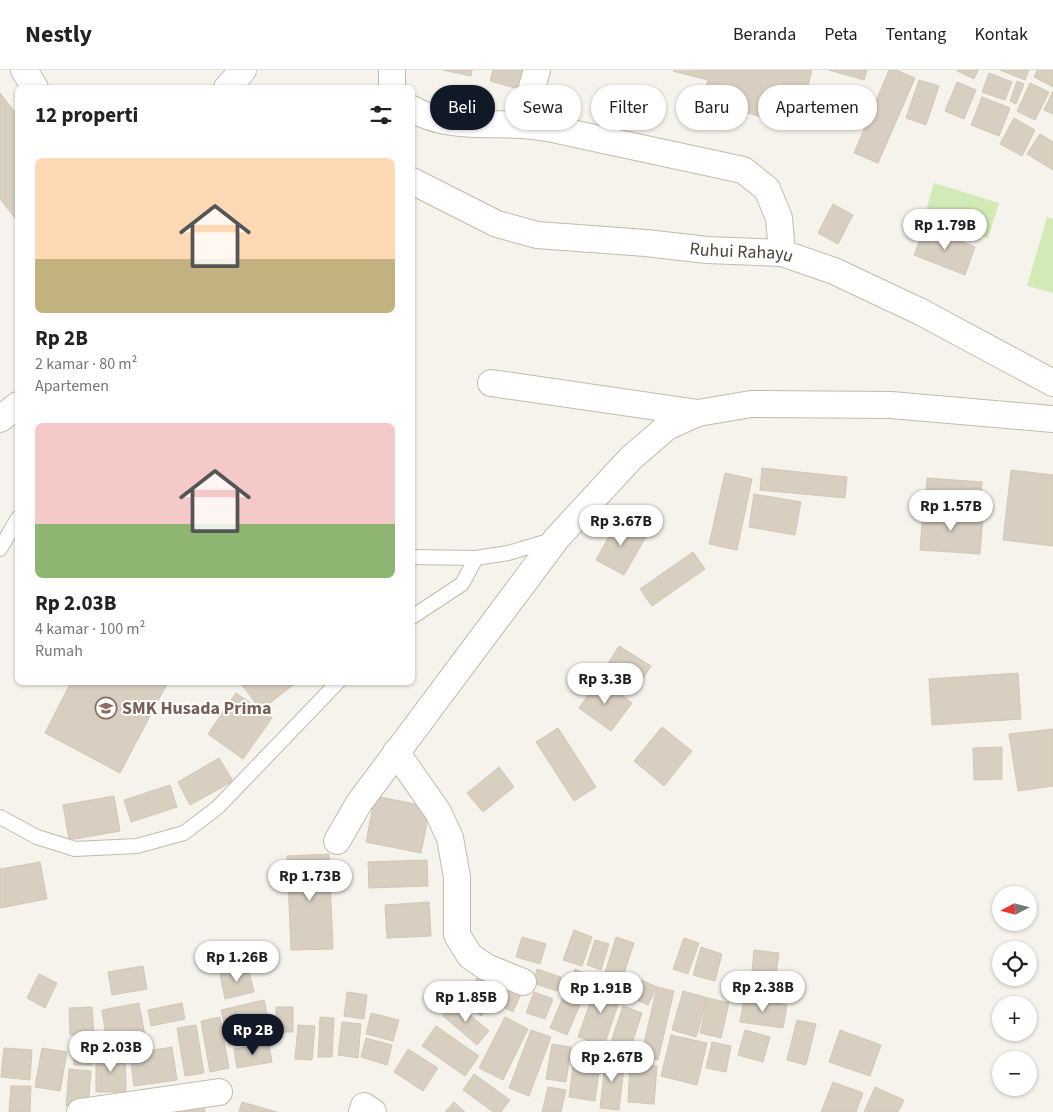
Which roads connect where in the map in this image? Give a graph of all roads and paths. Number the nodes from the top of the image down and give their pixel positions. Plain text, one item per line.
1 (24, 70) edge
2 (243, 70) edge
3 (392, 70) edge
4 (537, 70) edge
5 (33, 85) edge
6 (230, 85) edge
7 (392, 85) edge
8 (532, 85) edge
9 (415, 111) edge
10 (505, 125) edge
11 (557, 130) edge
12 (415, 182) edge
13 (782, 253) junction
14 (492, 383) dead end
15 (1053, 383) edge
16 (15, 406) edge
17 (698, 413) junction
18 (0, 419) edge
19 (1053, 419) edge
20 (15, 523) edge
21 (557, 538) junction
22 (0, 549) edge
23 (415, 557) edge
24 (476, 558) junction
25 (415, 615) edge
26 (335, 685) edge
27 (396, 752) junction
28 (0, 817) edge
29 (337, 841) dead end
30 (523, 982) dead end
31 (219, 1092) dead end
32 (80, 1112) edge
33 (362, 1112) edge
34 (373, 1112) edge

1 - 5 street
2 - 6 street
3 - 7 street
4 - 8 street
9 - 10 street
11 - 13 street
12 - 13 street, Ruhui Rahayu
13 - 15 street, Ruhui Rahayu
14 - 17 street
16 - 18 street
17 - 19 street
17 - 21 street
20 - 22 lane
21 - 24 lane
21 - 27 street
23 - 24 lane
24 - 25 lane
26 - 28 lane
27 - 29 street
27 - 30 street
31 - 32 street
33 - 34 street

